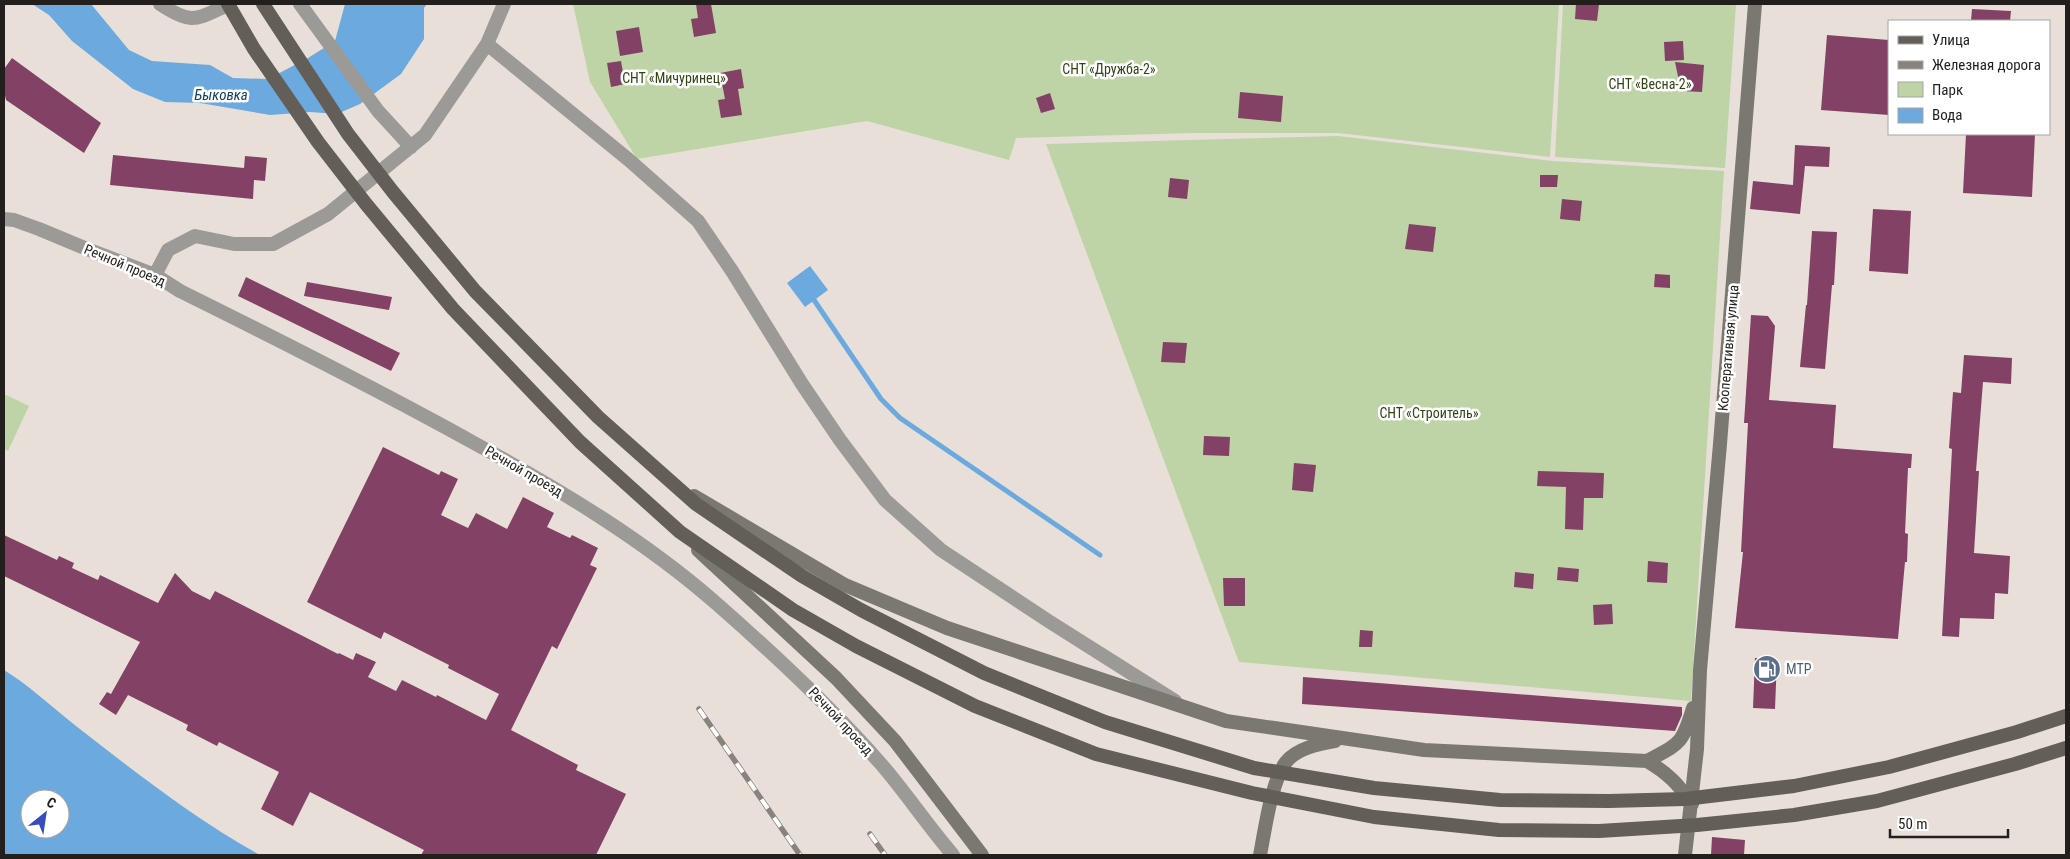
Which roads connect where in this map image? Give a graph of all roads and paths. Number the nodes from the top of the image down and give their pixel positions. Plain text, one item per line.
1 (160, 4) edge
2 (229, 4) edge
3 (263, 4) edge
4 (300, 4) edge
5 (504, 4) edge
6 (1755, 4) edge
7 (487, 44) junction
8 (411, 147) junction
9 (4, 219) edge
10 (155, 275) junction
11 (674, 484) junction
12 (680, 532) junction
13 (1698, 692) junction
14 (1184, 707) junction
15 (2066, 716) edge
16 (1346, 739) junction
17 (2066, 748) edge
18 (1647, 761) junction
19 (1692, 804) junction
20 (953, 855) edge
21 (982, 855) edge
22 (1260, 855) edge
23 (1685, 855) edge

1 - 2 street
2 - 12 main road
3 - 11 main road
4 - 8 street
5 - 7 street
6 - 13 main road, Кооперативная улица
7 - 8 street
7 - 14 street
8 - 10 street
9 - 10 street, Речной проезд
10 - 20 street, Речной проезд
11 - 14 main road
11 - 15 main road
12 - 17 main road
12 - 21 main road
13 - 18 main road
13 - 19 main road
14 - 16 main road
16 - 18 main road
16 - 22 main road
18 - 19 main road
19 - 23 main road

